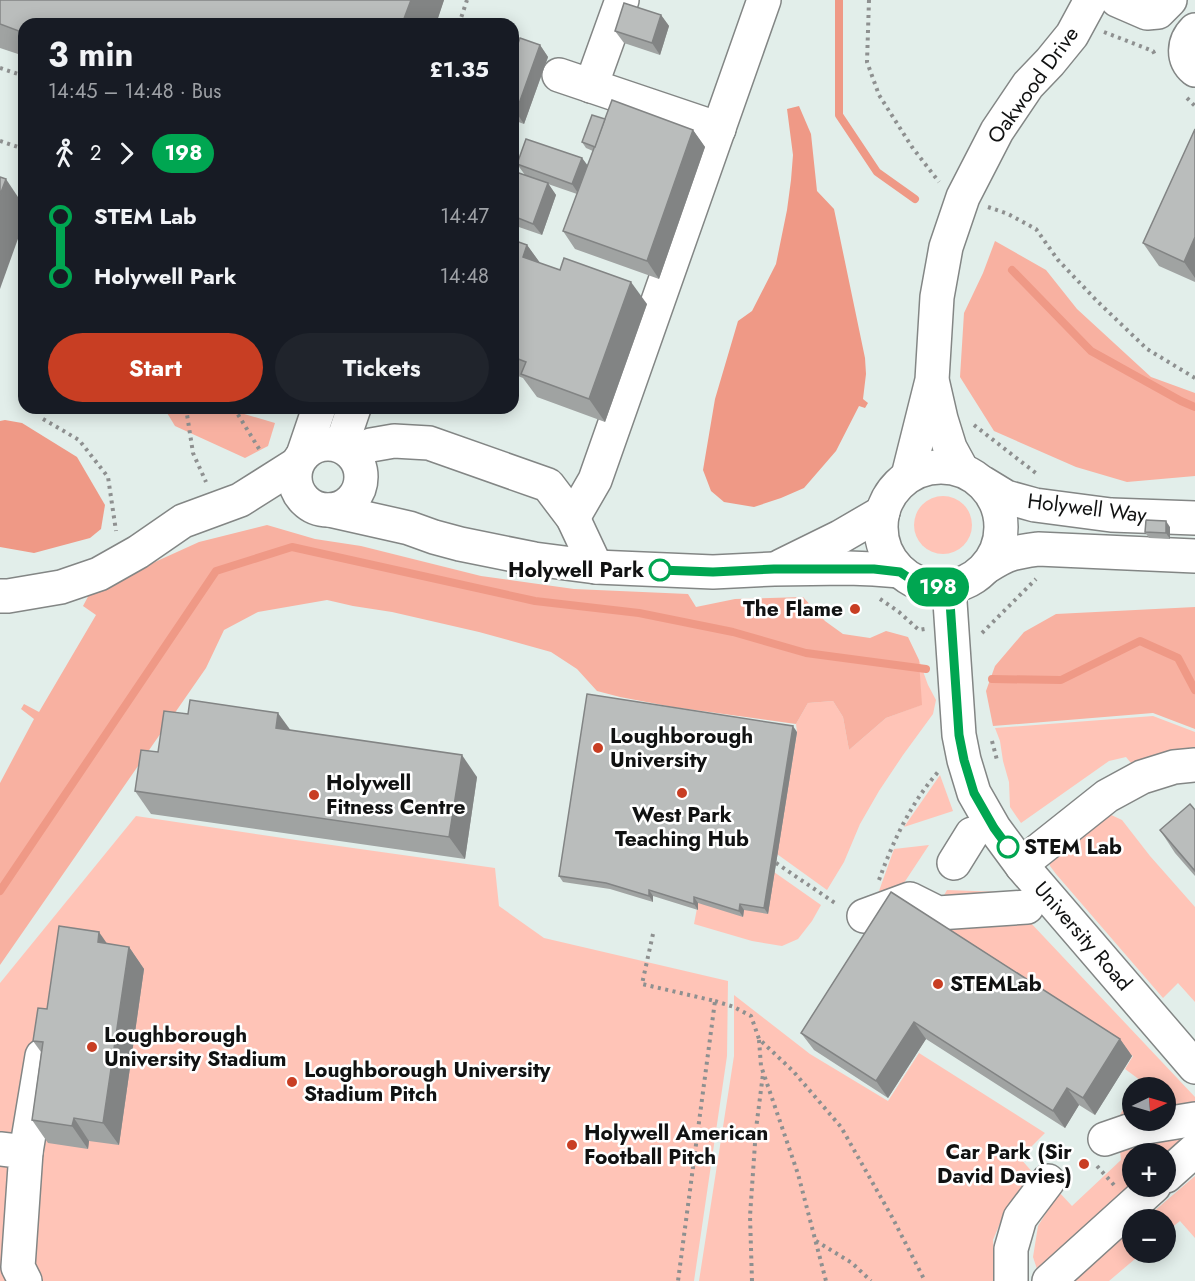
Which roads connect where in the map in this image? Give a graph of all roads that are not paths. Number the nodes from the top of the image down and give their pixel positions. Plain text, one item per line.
1 (622, 0) edge
2 (764, 0) edge
3 (1117, 0) edge
4 (1164, 6) edge
5 (1085, 11) edge
6 (1190, 60) edge
7 (559, 75) dead end
8 (591, 86) junction
9 (719, 129) junction
10 (932, 380) junction
11 (316, 414) edge
12 (354, 414) edge
13 (351, 456) junction
14 (289, 460) junction
15 (908, 476) junction
16 (973, 477) junction
17 (225, 495) junction
18 (318, 506) junction
19 (883, 512) junction
20 (573, 518) junction
21 (1195, 518) edge
22 (409, 528) junction
23 (1195, 556) edge
24 (988, 566) junction
25 (596, 567) junction
26 (774, 569) junction
27 (900, 572) junction
28 (949, 587) junction
29 (0, 596) edge
30 (1195, 765) edge
31 (972, 834) dead end
32 (1022, 866) junction
33 (942, 882) junction
34 (1027, 908) dead end
35 (864, 916) road end
36 (47, 1026) edge
37 (1195, 1067) edge
38 (1195, 1119) edge
39 (1105, 1138) dead end
40 (1195, 1150) edge
41 (13, 1151) edge
42 (1176, 1167) edge
43 (1048, 1181) dead end
44 (1145, 1197) edge
45 (1135, 1209) edge
46 (1122, 1223) edge
47 (25, 1281) edge
48 (1011, 1281) edge
49 (1049, 1281) edge

1 - 8 street
2 - 9 street
3 - 4 street
4 - 6 street
5 - 10 street, Oakwood Drive
7 - 8 street
8 - 9 street
9 - 20 street
10 - 15 street, Oakwood Drive
10 - 16 street, Oakwood Drive
11 - 14 street
12 - 13 street
13 - 14 street
13 - 18 street
13 - 20 street
13 - 22 street
14 - 17 street
14 - 18 street
15 - 16 street, Holywell Way
15 - 19 street
16 - 21 street, Holywell Way
16 - 24 street, Holywell Way
17 - 18 street, Holywell Way
17 - 29 street
18 - 22 street, Holywell Way
19 - 26 street, Holywell Way
19 - 27 street
20 - 25 street
22 - 25 street, Holywell Way
23 - 24 street, Holywell Way
24 - 28 street, Holywell Way
25 - 26 street, Holywell Way
26 - 27 street, Holywell Way
27 - 28 street, Holywell Way
28 - 32 street, University Road
30 - 32 street
31 - 33 street
32 - 37 street, University Road
33 - 34 street
33 - 35 street
36 - 41 street
38 - 39 street
40 - 42 street
41 - 47 street
43 - 48 street
44 - 45 street
46 - 49 street

